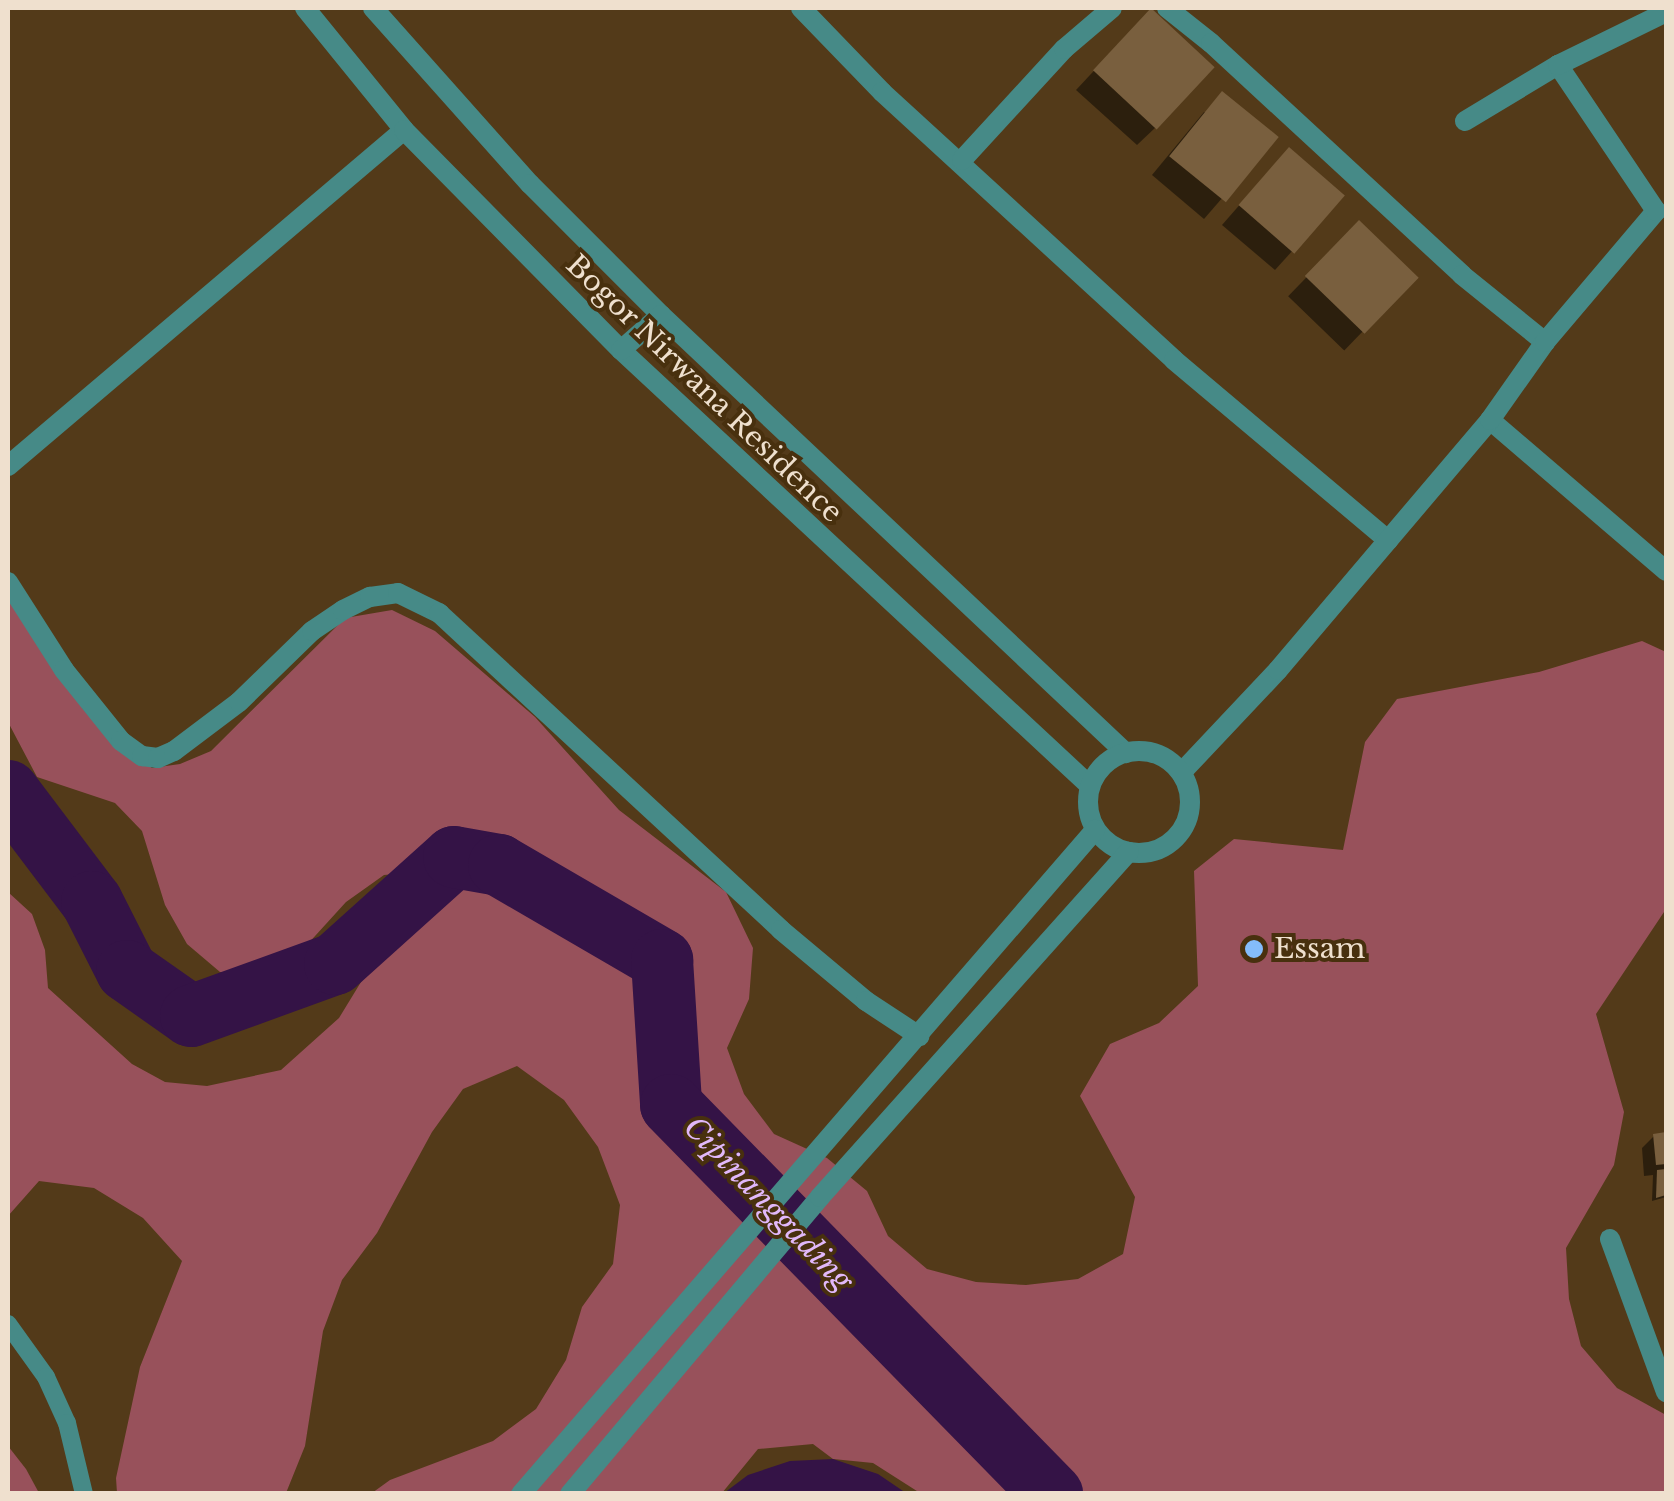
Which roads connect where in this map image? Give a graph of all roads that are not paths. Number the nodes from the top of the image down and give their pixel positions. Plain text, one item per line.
1 (305, 8) edge
2 (372, 8) edge
3 (801, 8) edge
4 (1112, 8) edge
5 (1167, 8) edge
6 (1666, 12) edge
7 (1558, 65) junction
8 (1465, 121) dead end
9 (404, 130) junction
10 (962, 160) junction
11 (1661, 217) edge
12 (661, 314) junction
13 (1544, 342) junction
14 (621, 350) junction
15 (1490, 420) junction
16 (8, 466) edge
17 (1388, 540) junction
18 (1666, 571) edge
19 (8, 582) edge
20 (1126, 752) junction
21 (1181, 773) junction
22 (1090, 786) junction
23 (1095, 830) junction
24 (1129, 852) junction
25 (919, 1036) junction
26 (1610, 1239) dead end
27 (8, 1324) edge
28 (1666, 1392) edge
29 (84, 1494) edge
30 (521, 1494) edge
31 (570, 1494) edge

1 - 9 street, Bogor Nirwana Residence
2 - 12 street, Bogor Nirwana Residence
3 - 10 street
4 - 10 street
5 - 13 street
6 - 7 street
7 - 8 street
7 - 11 street
9 - 14 street, Bogor Nirwana Residence
9 - 16 street
10 - 17 street
11 - 13 street
12 - 14 street
12 - 20 street, Bogor Nirwana Residence
13 - 15 street
14 - 22 street, Bogor Nirwana Residence
15 - 17 street
15 - 18 street
17 - 21 street
19 - 25 street
20 - 21 street
20 - 22 street
21 - 24 street
22 - 23 street
23 - 24 street
23 - 25 street
24 - 31 street
25 - 30 street
26 - 28 street
27 - 29 lane

